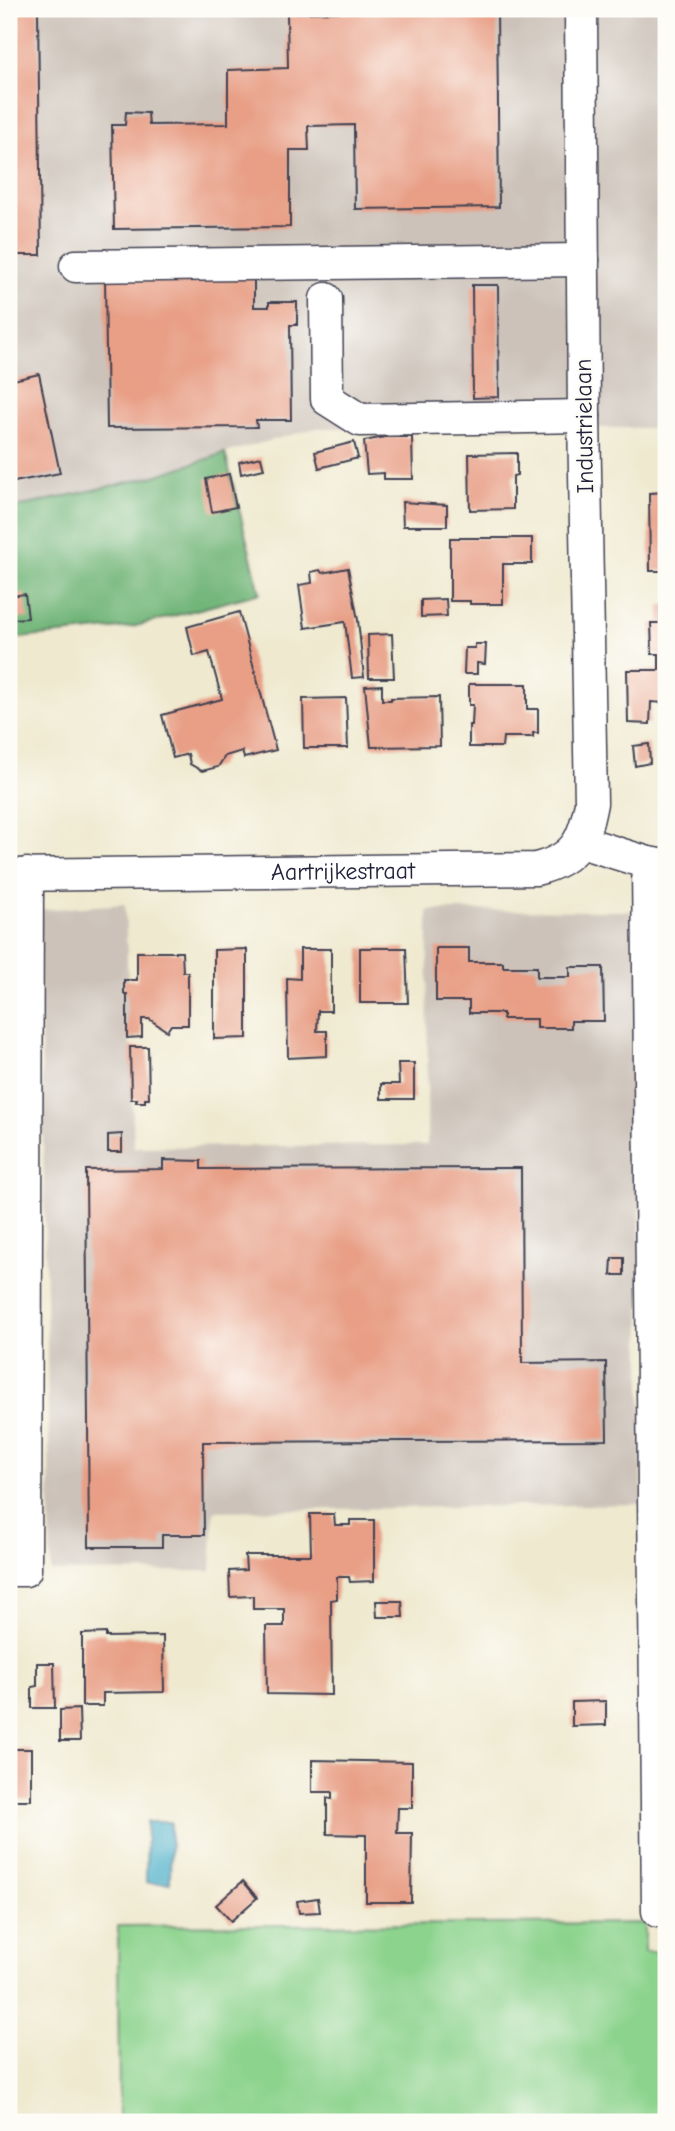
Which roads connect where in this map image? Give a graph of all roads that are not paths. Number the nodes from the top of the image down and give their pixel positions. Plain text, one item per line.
1 (581, 9) edge
2 (583, 260) junction
3 (76, 267) dead end
4 (326, 299) dead end
5 (584, 416) junction
6 (581, 842) junction
7 (657, 864) edge
8 (18, 874) edge
9 (9, 1570) edge
10 (661, 1630) edge
11 (658, 1911) dead end

1 - 2 street, Industrielaan
2 - 3 street
2 - 5 street, Industrielaan
4 - 5 street
5 - 6 street, Industrielaan
6 - 7 street
6 - 8 street, Aartrijkestraat
7 - 10 street
8 - 9 street
10 - 11 street

